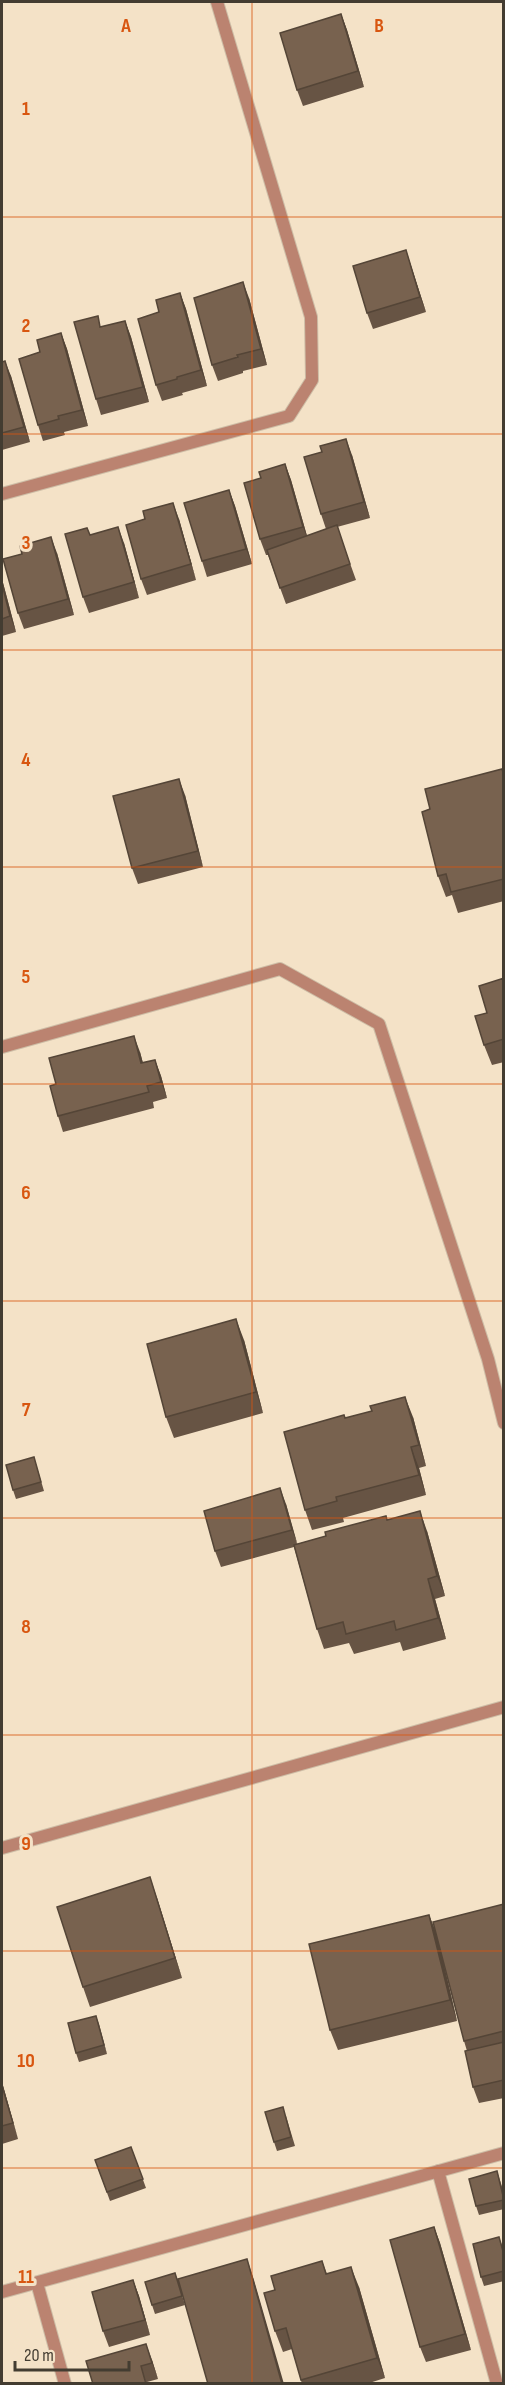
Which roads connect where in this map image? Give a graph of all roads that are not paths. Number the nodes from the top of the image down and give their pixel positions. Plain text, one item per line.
1 (217, 2) edge
2 (2, 494) edge
3 (2, 1047) edge
4 (504, 1423) edge
5 (504, 1707) edge
6 (2, 1848) edge
7 (504, 2153) edge
8 (438, 2171) junction
9 (37, 2283) junction
10 (2, 2292) edge
11 (65, 2384) edge
12 (497, 2384) edge

1 - 2 street
3 - 4 street
5 - 6 street
7 - 8 street
8 - 9 street
8 - 12 street
9 - 10 street
9 - 11 street

